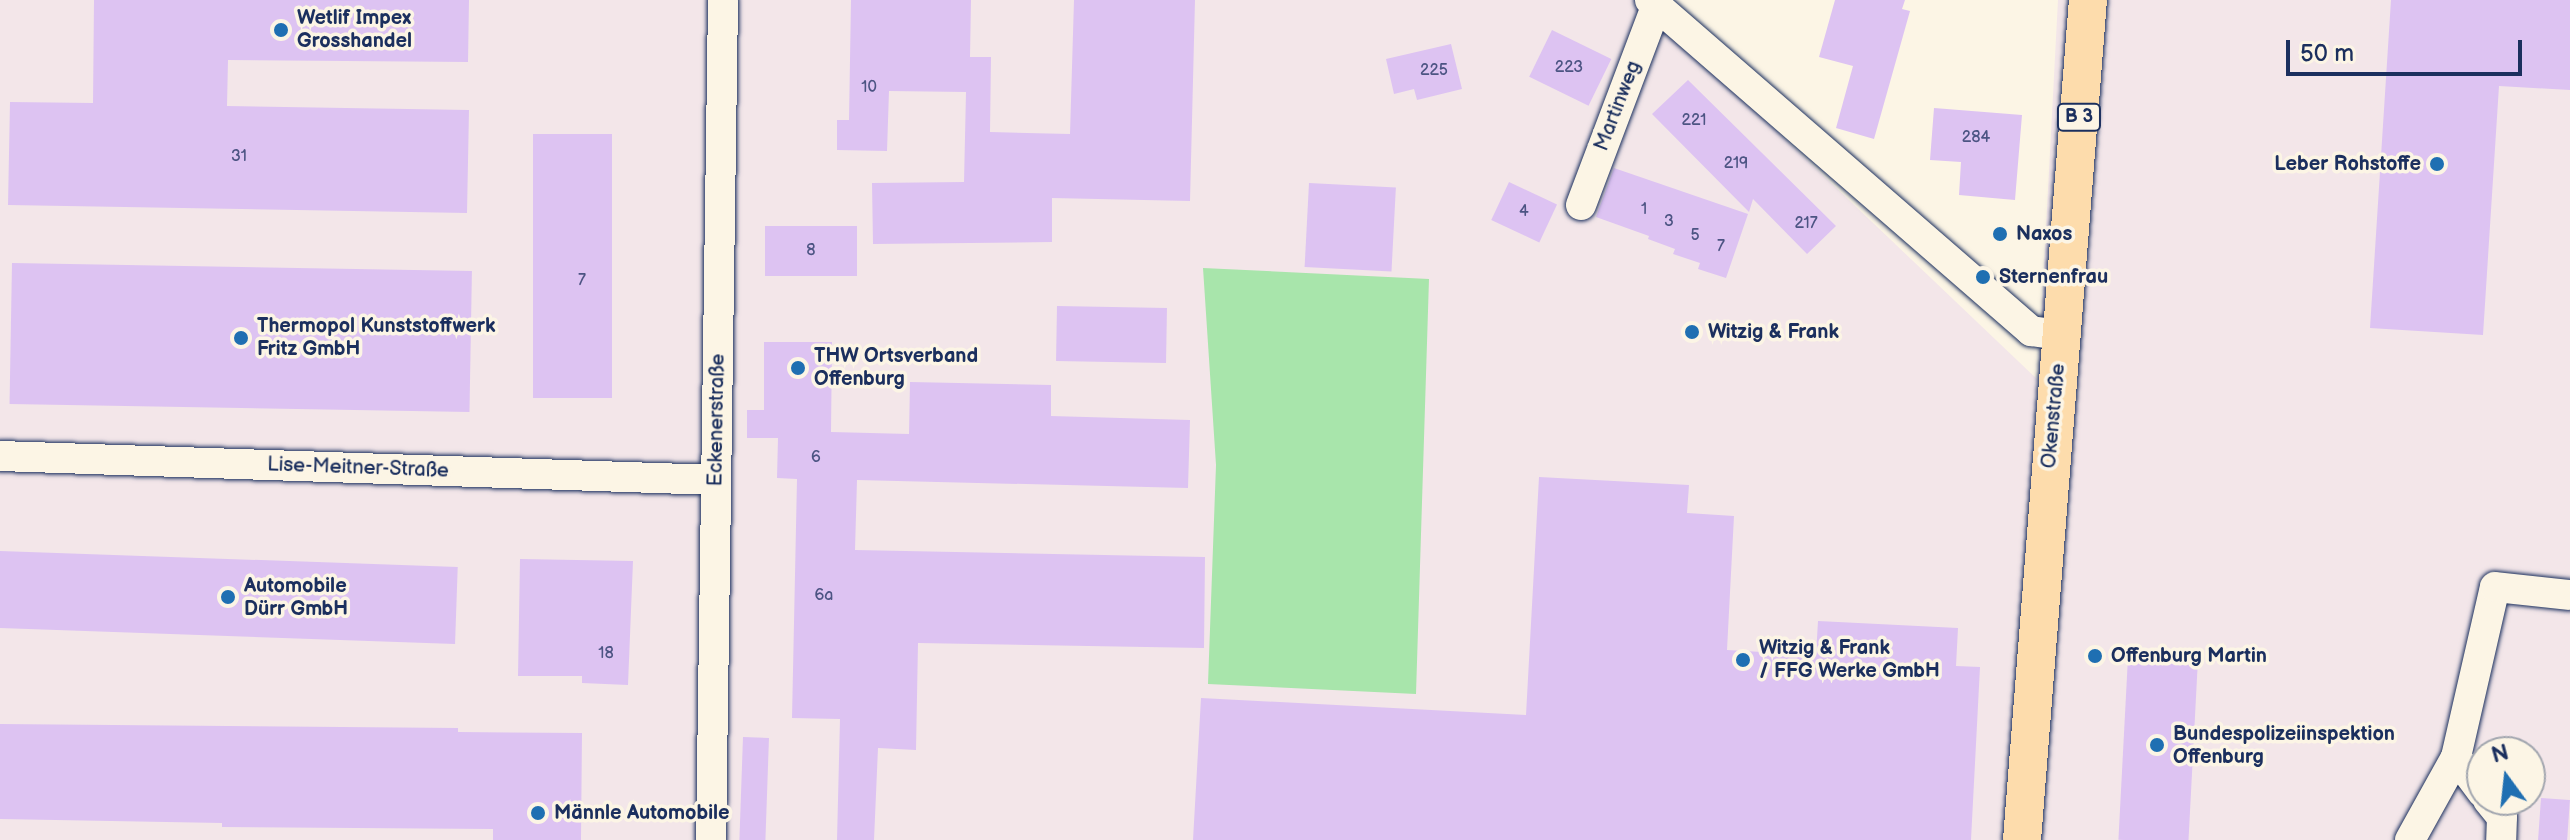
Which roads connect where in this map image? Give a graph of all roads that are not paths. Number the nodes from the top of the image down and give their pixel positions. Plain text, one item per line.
1 (723, 0) edge
2 (2088, 0) edge
3 (1653, 3) edge
4 (1581, 205) dead end
5 (2061, 335) junction
6 (0, 456) edge
7 (716, 480) junction
8 (2570, 595) edge
9 (2456, 757) junction
10 (2466, 770) edge
11 (2501, 816) edge
12 (711, 840) edge
13 (2022, 840) edge
14 (2410, 840) edge
15 (2501, 840) edge

1 - 7 street, Eckenerstraße
2 - 5 main road, B 3
3 - 4 street, Martinweg
3 - 5 street, Okenstraße
5 - 13 main road, Okenstraße / B 3
6 - 7 street, Lise-Meitner-Straße
7 - 12 street, Eckenerstraße
8 - 9 street
9 - 10 street
9 - 14 street
11 - 15 street

